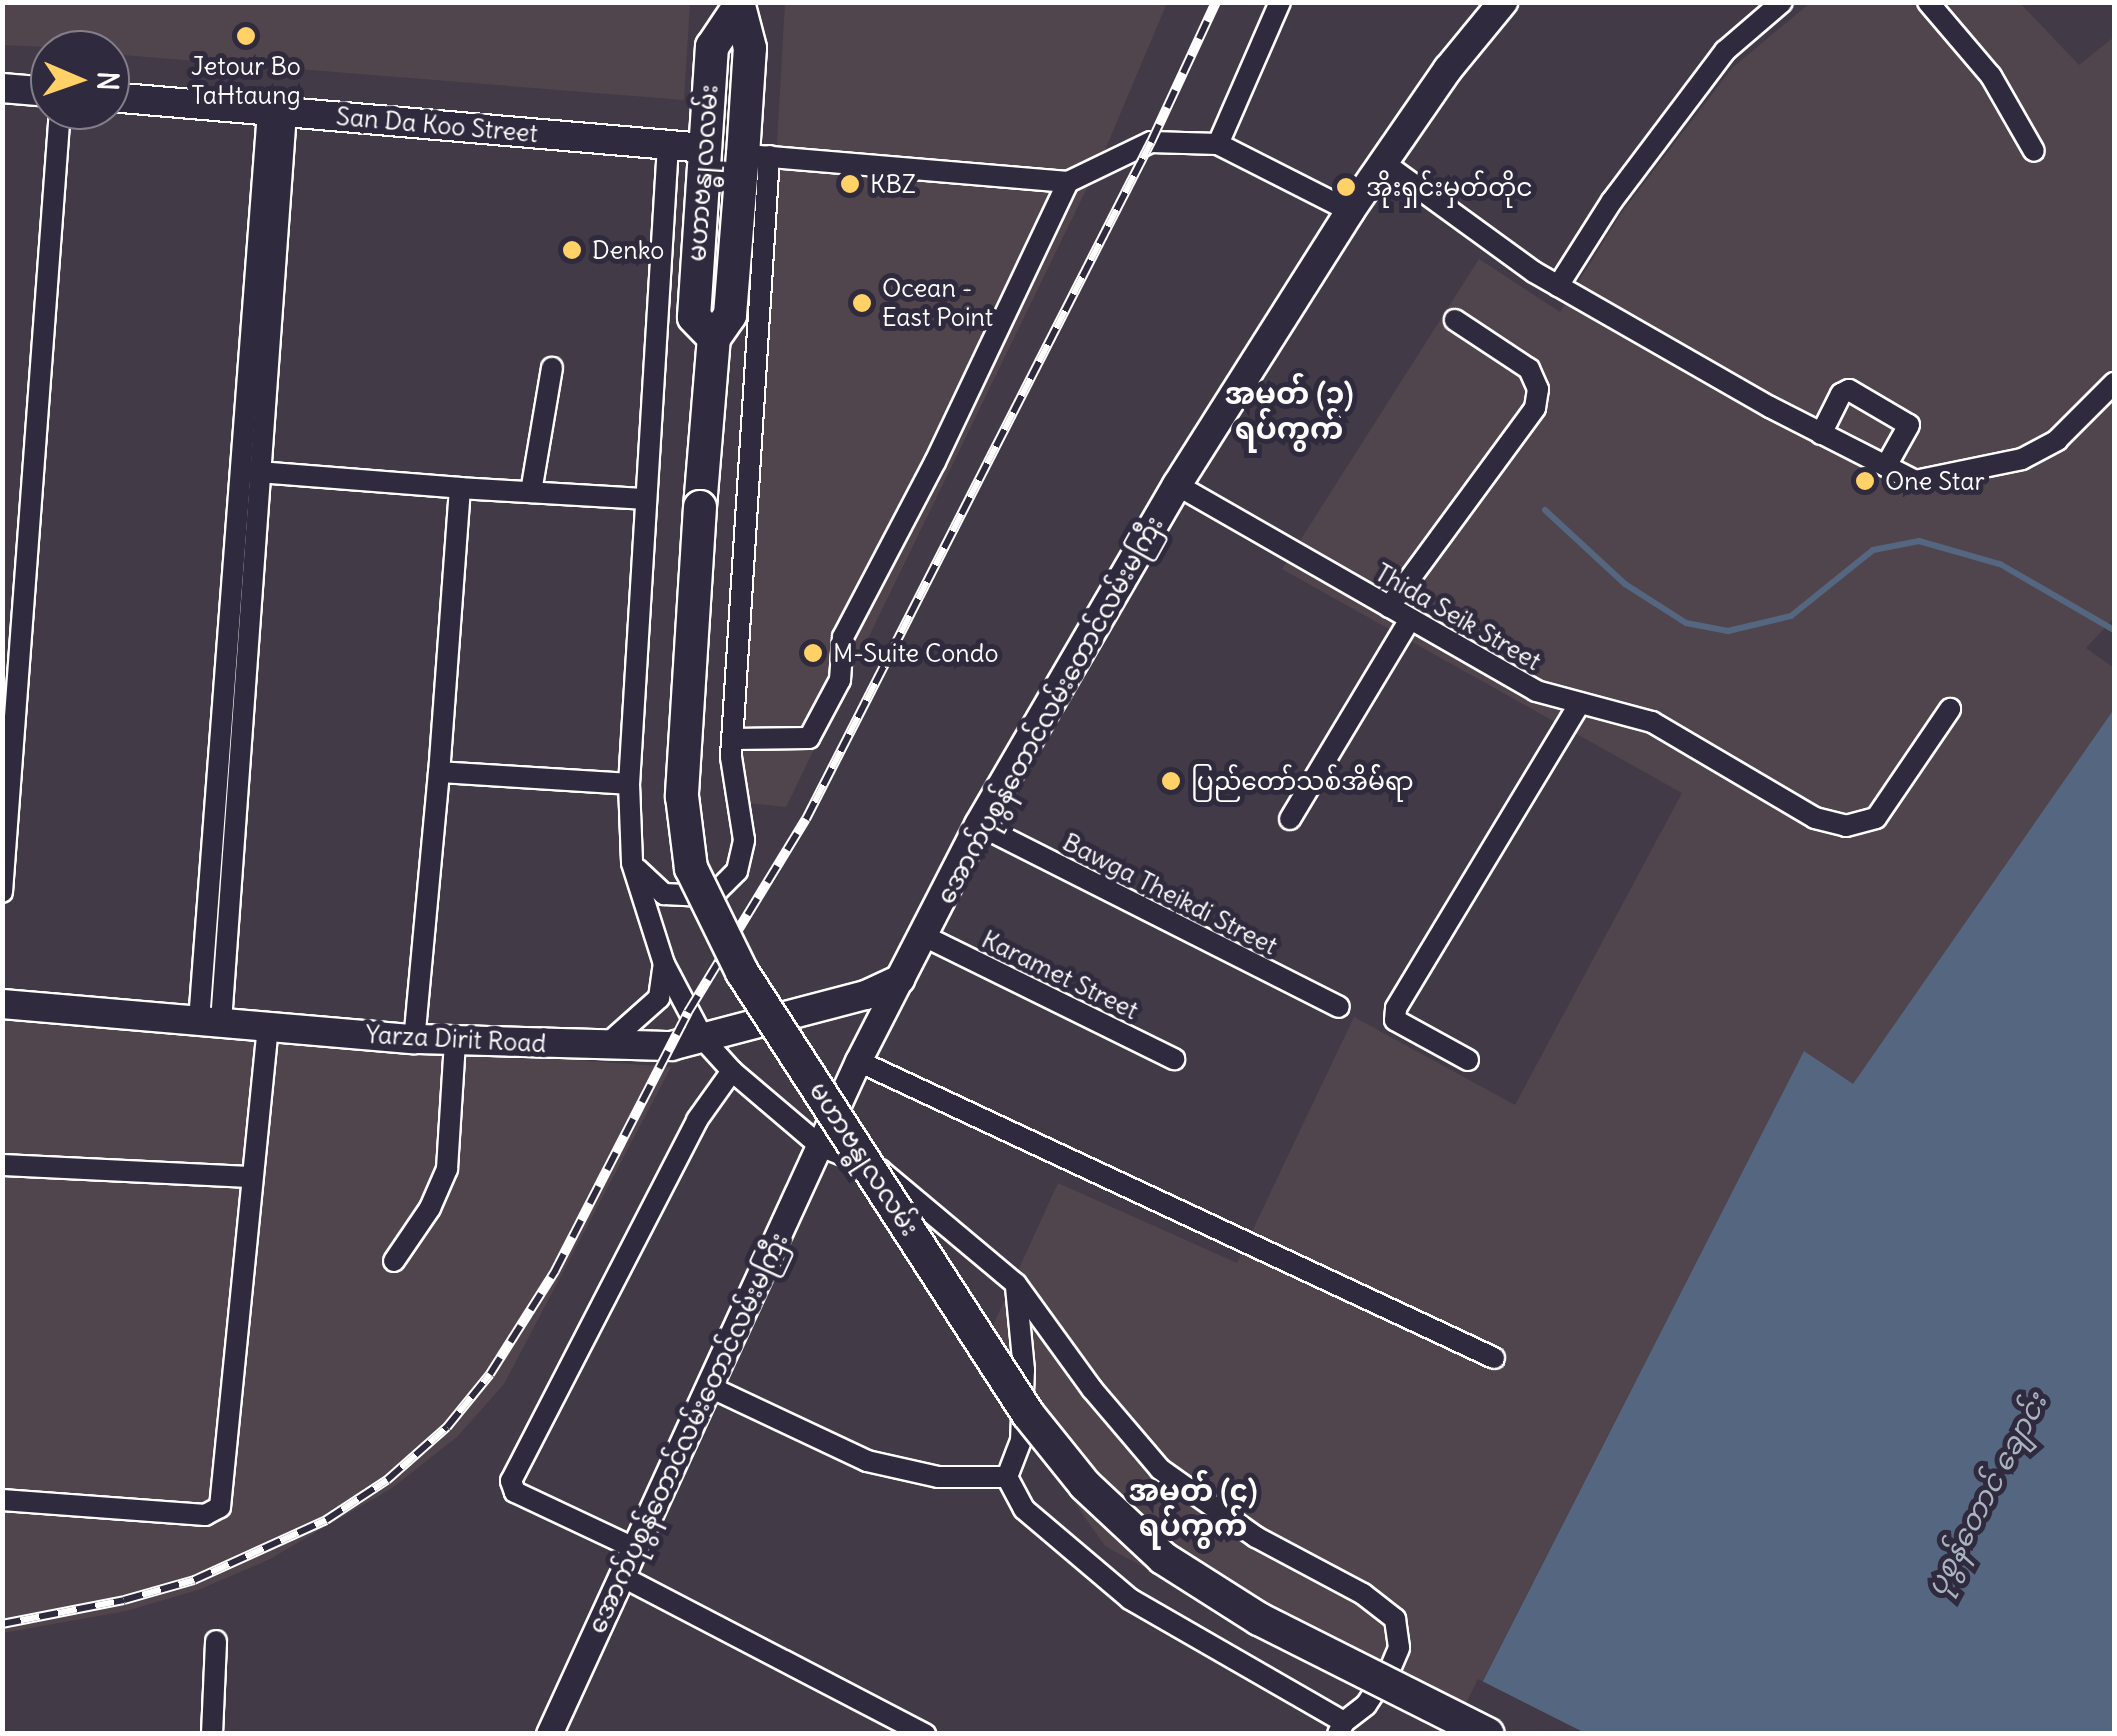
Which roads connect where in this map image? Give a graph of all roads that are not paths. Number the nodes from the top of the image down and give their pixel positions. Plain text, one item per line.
1 (1280, 2) edge
2 (1503, 2) edge
3 (1782, 2) edge
4 (1928, 2) edge
5 (738, 5) edge
6 (2, 88) edge
7 (30, 90) edge
8 (130, 99) edge
9 (277, 111) junction
10 (59, 130) edge
11 (1218, 144) junction
12 (668, 145) junction
13 (705, 148) junction
14 (2034, 150) dead end
15 (756, 156) junction
16 (1384, 163) junction
17 (1068, 182) junction
18 (1350, 211) junction
19 (1558, 286) junction
20 (1455, 320) dead end
21 (714, 338) junction
22 (552, 368) dead end
23 (2114, 382) edge
24 (1821, 434) junction
25 (1886, 466) junction
26 (250, 471) junction
27 (1177, 485) junction
28 (460, 488) junction
29 (531, 492) junction
30 (646, 498) junction
31 (1390, 607) junction
32 (1410, 619) junction
33 (227, 632) junction
34 (250, 635) junction
35 (1580, 704) junction
36 (1950, 709) dead end
37 (732, 739) junction
38 (241, 742) junction
39 (219, 744) junction
40 (440, 772) junction
41 (629, 784) junction
42 (1290, 819) dead end
43 (979, 825) junction
44 (632, 862) junction
45 (2, 892) edge
46 (924, 936) junction
47 (664, 964) junction
48 (900, 979) junction
49 (2, 1004) edge
50 (1338, 1007) dead end
51 (210, 1021) junction
52 (268, 1024) junction
53 (414, 1039) junction
54 (704, 1040) junction
55 (455, 1041) junction
56 (604, 1047) junction
57 (1174, 1060) dead end
58 (1468, 1060) dead end
59 (858, 1061) junction
60 (732, 1070) junction
61 (820, 1146) junction
62 (2, 1165) edge
63 (250, 1177) junction
64 (394, 1261) dead end
65 (1016, 1284) junction
66 (1494, 1358) dead end
67 (710, 1387) junction
68 (1007, 1477) junction
69 (2, 1500) edge
70 (634, 1548) junction
71 (621, 1576) junction
72 (216, 1640) dead end
73 (1341, 1728) edge
74 (212, 1734) edge
75 (549, 1734) edge
76 (925, 1734) edge
77 (1488, 1734) edge

1 - 11 street
2 - 16 main road, အောက်ပုစွန်တောင်လမ်းတောင်လမ်းမကြီး
3 - 19 street
4 - 14 street
5 - 13 main road, မဟာဗန္ဓုလလမ်း
5 - 15 main road, မဟာဗန္ဓုလလမ်း
6 - 7 main road
8 - 9 main road, San Da Koo Street
9 - 12 main road, San Da Koo Street
9 - 26 street
10 - 45 street
11 - 17 street
11 - 18 street
12 - 13 main road, San Da Koo Street
12 - 30 street
13 - 21 main road, မဟာဗန္ဓုလလမ်း
15 - 17 street
15 - 21 main road, မဟာဗန္ဓုလလမ်း
15 - 37 street
16 - 18 main road, အောက်ပုစွန်တောင်လမ်းတောင်လမ်းမကြီး
16 - 19 street
17 - 37 street
18 - 27 main road, အောက်ပုစွန်တောင်လမ်းတောင်လမ်းမကြီး
19 - 24 street
20 - 31 street
21 - 77 main road, မဟာဗန္ဓုလလမ်း, bridge
22 - 29 street
23 - 25 street
24 - 25 street
24 - 25 street
26 - 28 street
26 - 33 street
26 - 34 street
27 - 31 street, Thida Seik Street
27 - 43 main road, အောက်ပုစွန်တောင်လမ်းတောင်လမ်းမကြီး
28 - 29 street
28 - 40 street
29 - 30 street
30 - 41 street
31 - 32 street, Thida Seik Street
32 - 35 street, Thida Seik Street
32 - 42 street
33 - 34 street
33 - 39 street
34 - 38 street
35 - 36 street, Thida Seik Street
35 - 58 street
37 - 44 street
38 - 39 street
38 - 51 street
39 - 51 street
40 - 41 street
40 - 53 street
41 - 44 street
43 - 46 main road, အောက်ပုစွန်တောင်လမ်းတောင်လမ်းမကြီး
43 - 50 street, Bawga Theikdi Street
44 - 47 street
46 - 48 main road, အောက်ပုစွန်တောင်လမ်းတောင်လမ်းမကြီး
46 - 57 street, Karamet Street
47 - 54 street
47 - 56 street
48 - 54 main road, Yarza Dirit Road
48 - 59 street, အောက်ပုစွန်တောင်လမ်းတောင်လမ်းမကြီး
49 - 51 main road, Yarza Dirit Road
51 - 52 main road, Yarza Dirit Road
52 - 53 main road, Yarza Dirit Road
52 - 63 street
53 - 55 main road, Yarza Dirit Road
54 - 56 main road, Yarza Dirit Road
54 - 60 street
55 - 56 main road, Yarza Dirit Road
55 - 64 street
59 - 61 street, အောက်ပုစွန်တောင်လမ်းတောင်လမ်းမကြီး
59 - 66 street
60 - 61 street
60 - 70 street
61 - 65 street
61 - 67 street, အောက်ပုစွန်တောင်လမ်းတောင်လမ်းမကြီး
62 - 63 street
63 - 69 street
65 - 68 street
65 - 73 street
67 - 68 street
67 - 70 street, အောက်ပုစွန်တောင်လမ်းတောင်လမ်းမကြီး
68 - 73 street
70 - 71 street, အောက်ပုစွန်တောင်လမ်းတောင်လမ်းမကြီး
71 - 75 street, အောက်ပုစွန်တောင်လမ်းတောင်လမ်းမကြီး
71 - 76 street
72 - 74 street

